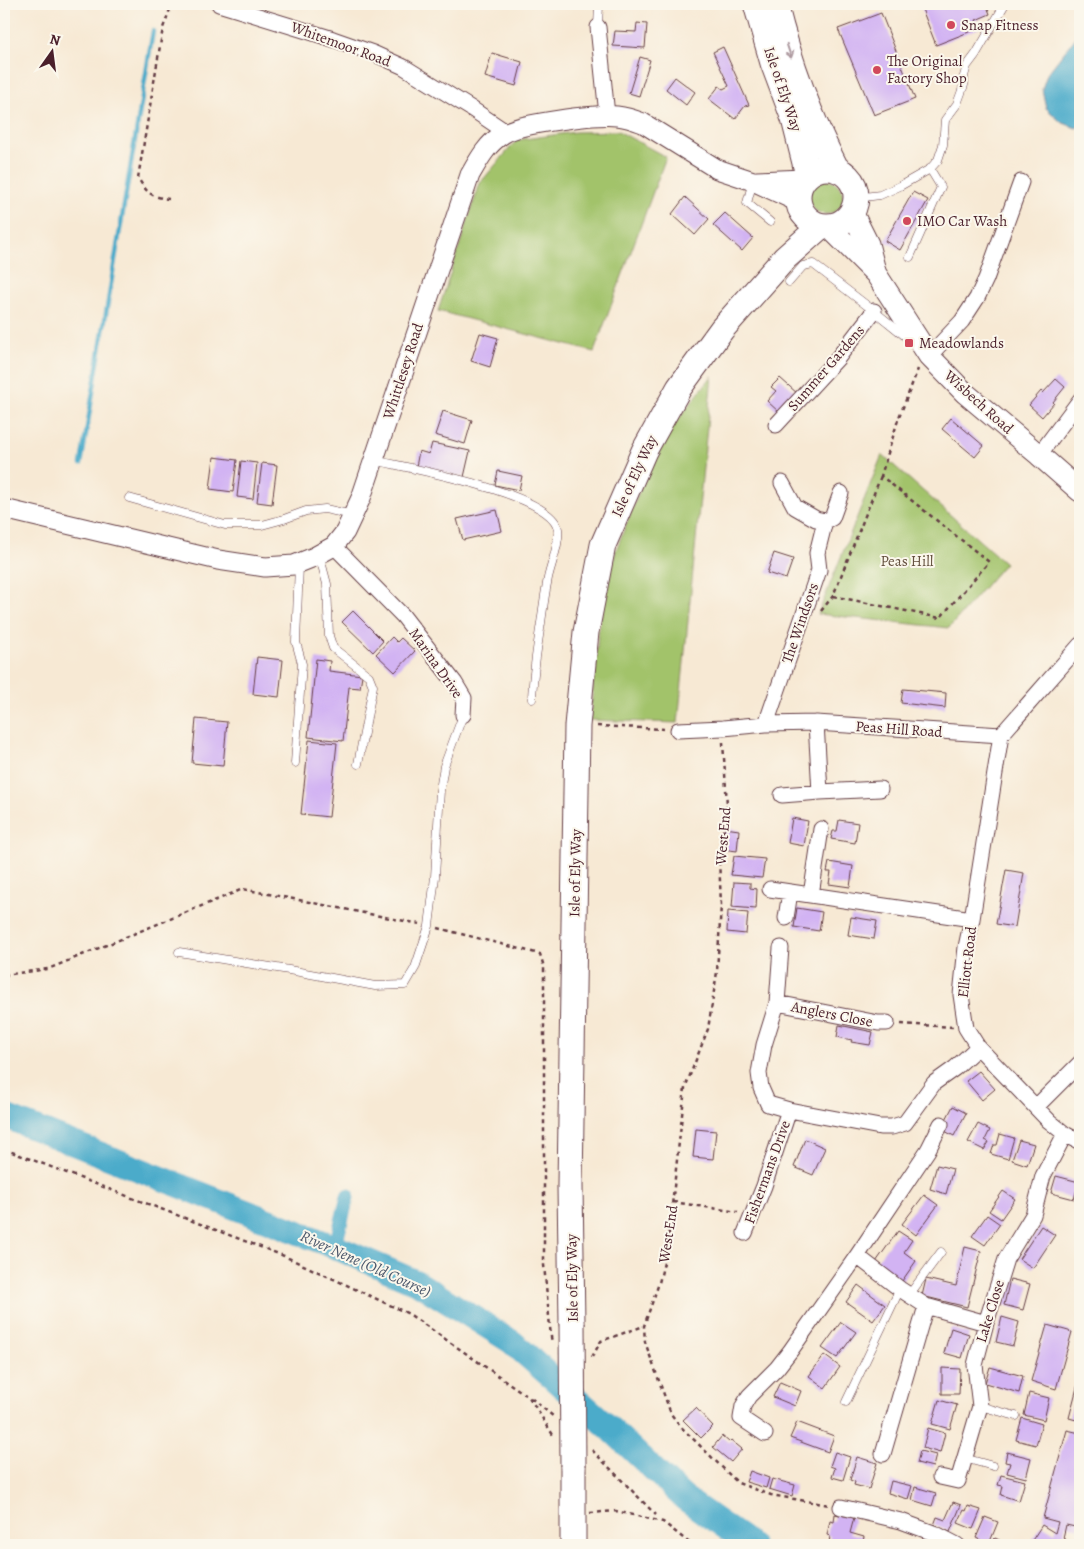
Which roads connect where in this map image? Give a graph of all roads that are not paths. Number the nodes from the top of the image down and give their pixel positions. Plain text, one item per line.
1 (219, 4) edge
2 (599, 4) edge
3 (756, 4) edge
4 (775, 4) edge
5 (1005, 4) edge
6 (598, 27) joint
7 (607, 115) junction
8 (506, 132) junction
9 (930, 169) junction
10 (838, 170) junction
11 (753, 181) junction
12 (1021, 182) dead end
13 (810, 204) junction
14 (854, 205) junction
15 (770, 222) dead end
16 (910, 257) dead end
17 (876, 274) junction
18 (789, 282) dead end
19 (874, 311) junction
20 (929, 356) junction
21 (1080, 400) edge
22 (776, 425) dead end
23 (1039, 454) junction
24 (374, 460) junction
25 (782, 482) dead end
26 (1080, 491) edge
27 (840, 493) dead end
28 (129, 498) dead end
29 (4, 509) edge
30 (354, 515) junction
31 (825, 521) junction
32 (327, 550) junction
33 (299, 563) junction
34 (1080, 645) edge
35 (532, 699) dead end
36 (463, 715) joint
37 (816, 723) junction
38 (766, 724) junction
39 (678, 730) road end
40 (1001, 735) junction
41 (295, 763) dead end
42 (358, 764) dead end
43 (880, 789) dead end
44 (820, 792) junction
45 (782, 795) dead end
46 (821, 829) dead end
47 (770, 889) dead end
48 (790, 892) junction
49 (811, 895) junction
50 (786, 918) dead end
51 (972, 919) junction
52 (781, 948) dead end
53 (179, 952) dead end
54 (777, 1003) junction
55 (887, 1023) road end
56 (978, 1047) junction
57 (1080, 1063) edge
58 (1036, 1107) junction
59 (788, 1110) junction
60 (941, 1124) dead end
61 (1066, 1134) junction
62 (1080, 1142) edge
63 (745, 1233) dead end
64 (941, 1252) dead end
65 (857, 1256) junction
66 (905, 1292) junction
67 (926, 1306) junction
68 (986, 1323) junction
69 (846, 1402) dead end
70 (980, 1406) junction
71 (1016, 1416) dead end
72 (765, 1434) dead end
73 (883, 1454) dead end
74 (964, 1458) junction
75 (993, 1466) dead end
76 (940, 1477) dead end
77 (841, 1507) road end
78 (573, 1545) edge
79 (957, 1545) edge

1 - 8 street, Whitemoor Road
2 - 6 lane
3 - 13 highway, Isle of Ely Way
4 -> 10 highway, Isle of Ely Way
5 - 9 lane
6 - 7 street
7 - 8 street, Whittlesey Road
7 - 11 street, Whittlesey Road
8 - 24 street, Whittlesey Road
9 - 14 lane
9 - 16 lane
10 - 13 highway
10 - 14 highway
11 - 13 street, Whittlesey Road
11 - 15 lane
12 - 20 street
13 - 14 highway
13 - 17 main road, Wisbech Road
13 - 78 highway, Isle of Ely Way, bridge
14 - 17 main road, Wisbech Road
17 - 20 main road, Wisbech Road
18 - 19 lane
19 - 20 lane
19 - 22 street, Summer Gardens
20 - 23 main road, Wisbech Road
21 - 23 street
23 - 26 main road, Wisbech Road
24 - 30 street, Whittlesey Road
24 - 35 lane
25 - 31 street
27 - 31 street, The Windsors
28 - 30 lane
29 - 33 street
30 - 32 street, Whittlesey Road
31 - 38 street, The Windsors
32 - 33 street
32 - 36 street, Marina Drive
32 - 42 lane
33 - 41 lane
34 - 40 street
36 - 53 lane, Marina Drive
37 - 38 street, Peas Hill Road
37 - 40 street, Peas Hill Road
37 - 44 street
38 - 39 street, Peas Hill Road
40 - 51 street, Elliott Road
43 - 44 street
44 - 45 street
46 - 49 street
47 - 48 street
48 - 49 street
48 - 50 street
49 - 51 street
51 - 56 street, Elliott Road
52 - 54 street
54 - 55 street, Anglers Close
54 - 59 street, Fishermans Drive
56 - 58 street, Elliott Road
56 - 59 street, Fishermans Drive
57 - 58 street
58 - 61 street, Elliott Road
59 - 63 street, Fishermans Drive
60 - 65 street
61 - 62 street, Elliott Road
61 - 68 street, Lake Close
64 - 66 lane
65 - 66 street
65 - 72 street
66 - 67 street
66 - 69 lane
67 - 68 street
67 - 73 street
68 - 70 street, Lake Close
70 - 71 lane
70 - 74 street, Lake Close
74 - 75 lane
74 - 76 street, Lake Close
77 - 79 street

